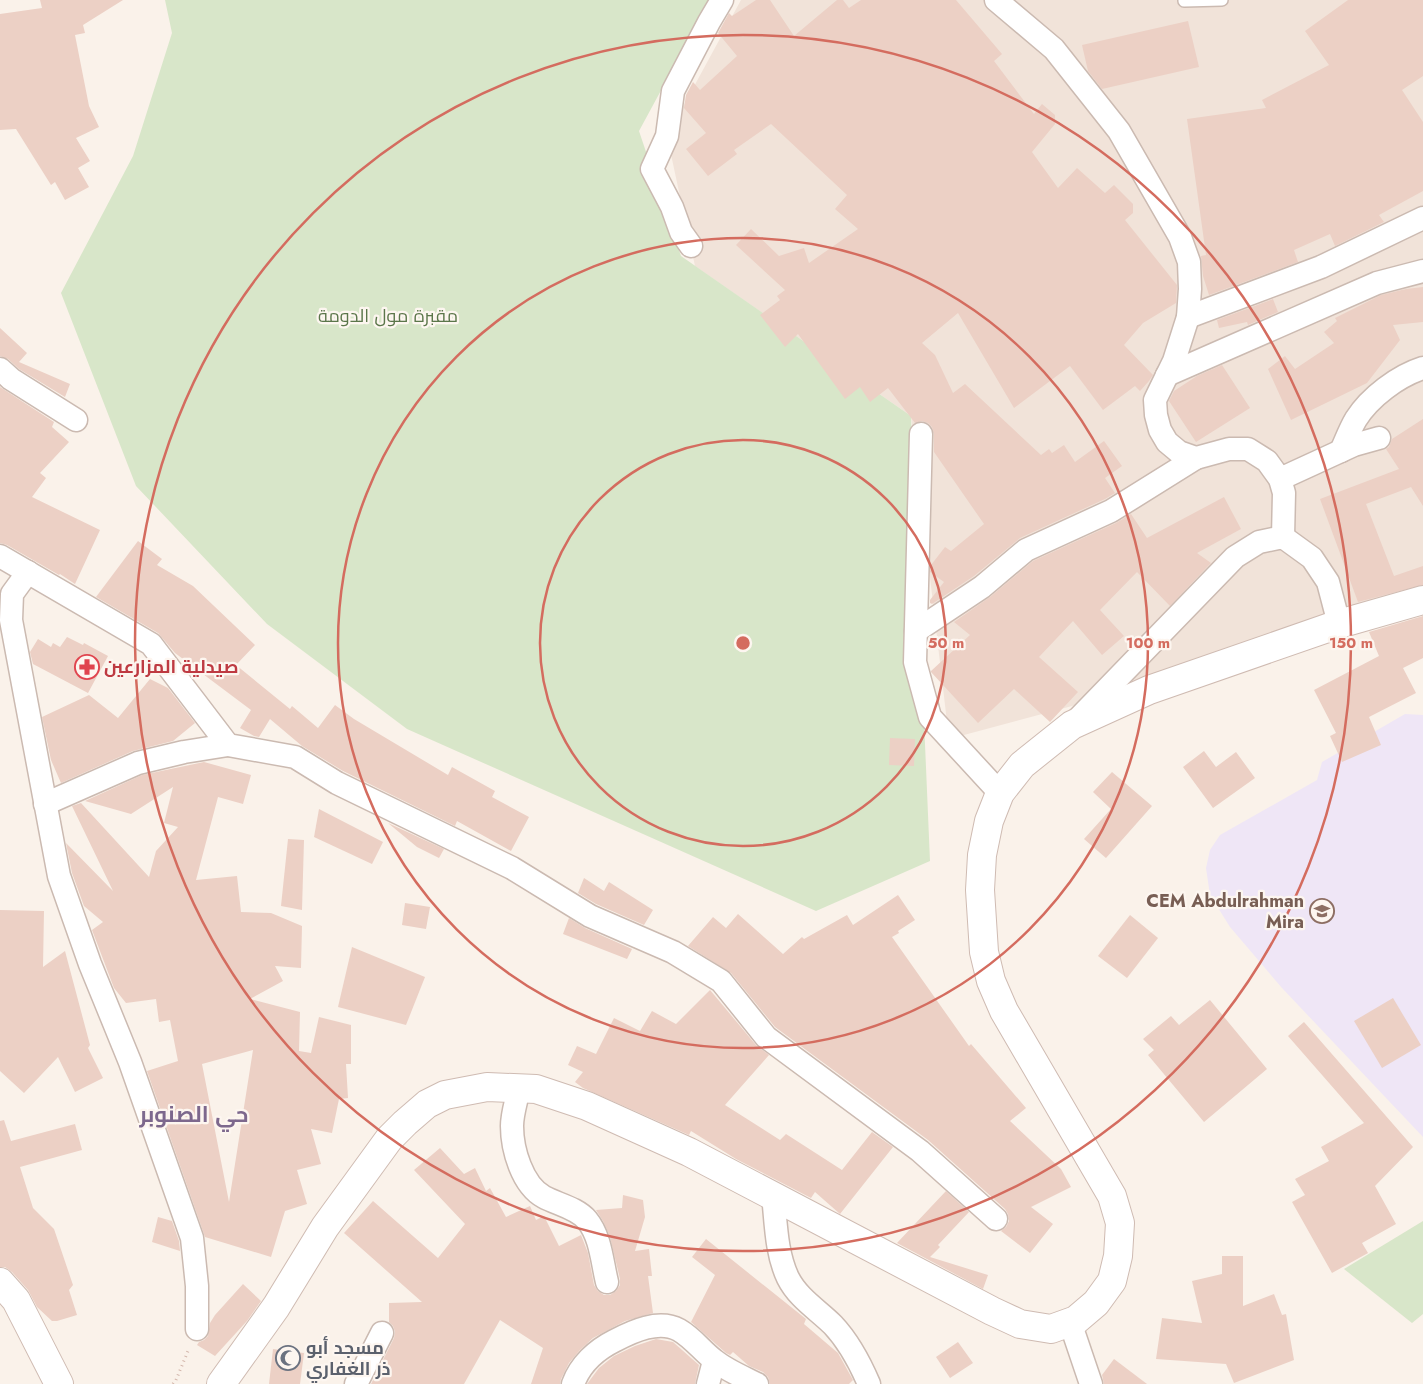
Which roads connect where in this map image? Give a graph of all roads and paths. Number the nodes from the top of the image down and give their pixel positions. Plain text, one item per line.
1 (722, 0) edge
2 (996, 0) edge
3 (1222, 0) edge
4 (1184, 1) edge
5 (1423, 218) edge
6 (691, 246) dead end
7 (1423, 271) edge
8 (1188, 317) junction
9 (1423, 368) edge
10 (0, 369) edge
11 (1167, 376) junction
12 (76, 420) dead end
13 (921, 434) dead end
14 (1379, 438) dead end
15 (1341, 451) junction
16 (1196, 458) junction
17 (1280, 479) junction
18 (1283, 537) junction
19 (0, 556) edge
20 (28, 572) junction
21 (1423, 600) edge
22 (1339, 624) junction
23 (916, 631) junction
24 (1072, 725) junction
25 (228, 745) junction
26 (1000, 794) junction
27 (45, 804) junction
28 (519, 1088) junction
29 (773, 1195) junction
30 (996, 1219) dead end
31 (0, 1282) edge
32 (607, 1282) dead end
33 (1070, 1322) junction
34 (196, 1329) joint
35 (382, 1333) dead end
36 (714, 1361) junction
37 (59, 1384) edge
38 (173, 1384) edge
39 (221, 1384) edge
40 (356, 1384) edge
41 (573, 1384) edge
42 (708, 1384) edge
43 (757, 1384) edge
44 (869, 1384) edge
45 (1091, 1384) edge

1 - 6 street
2 - 8 street
3 - 4 lane
5 - 8 street
7 - 11 street
8 - 11 street
9 - 15 street
10 - 12 street
11 - 16 street
13 - 23 street
14 - 15 street
15 - 17 street
16 - 17 street
16 - 23 street
17 - 18 street
18 - 22 street
18 - 24 street
19 - 20 street
20 - 25 street
20 - 27 street
21 - 22 main road
22 - 24 main road
23 - 26 street
24 - 26 main road
25 - 27 street
25 - 30 street
26 - 33 main road
27 - 34 street
28 - 29 main road
28 - 32 street
28 - 39 main road
29 - 33 main road
29 - 44 street
31 - 37 main road
33 - 45 street
34 - 38 path
35 - 40 street
36 - 41 street
36 - 42 street
36 - 43 street

